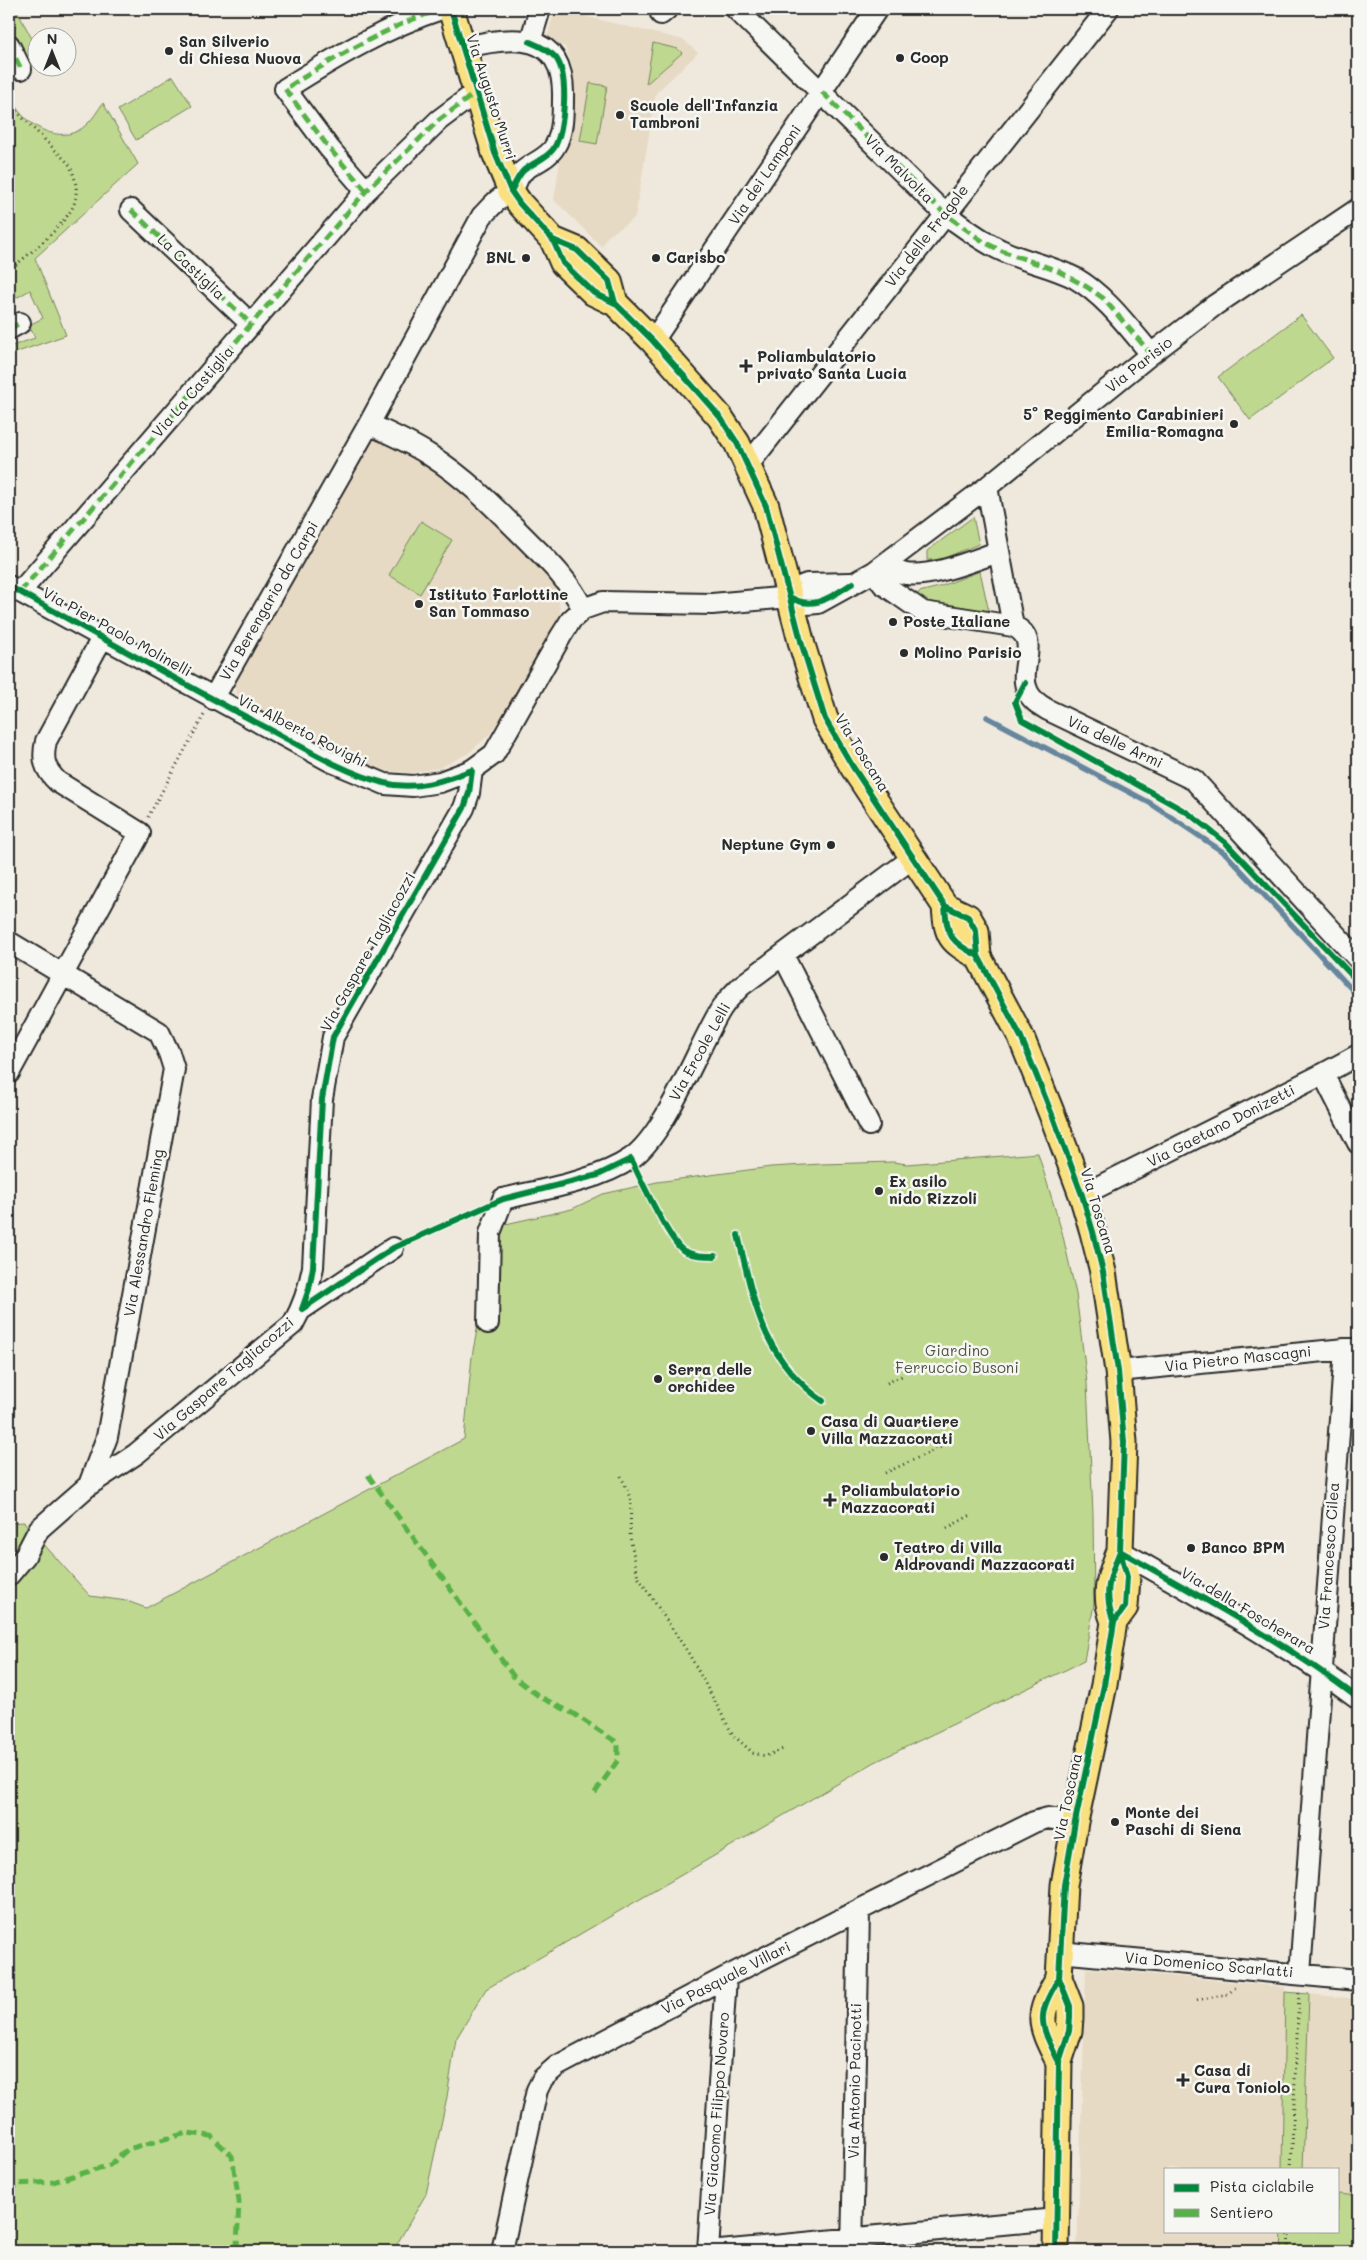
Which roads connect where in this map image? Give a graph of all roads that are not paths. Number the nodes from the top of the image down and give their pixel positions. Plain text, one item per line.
1 (441, 9) edge
2 (451, 9) edge
3 (540, 9) edge
4 (736, 9) edge
5 (877, 9) edge
6 (1108, 9) edge
7 (530, 42) junction
8 (9, 45) edge
9 (462, 48) junction
10 (21, 69) dead end
11 (822, 92) junction
12 (475, 93) junction
13 (366, 191) junction
14 (511, 191) junction
15 (1358, 209) edge
16 (131, 210) dead end
17 (945, 214) junction
18 (251, 324) junction
19 (653, 342) junction
20 (1151, 354) junction
21 (369, 424) junction
22 (748, 465) junction
23 (987, 487) junction
24 (998, 552) junction
25 (880, 567) junction
26 (14, 589) edge
27 (790, 597) junction
28 (583, 609) junction
29 (1013, 626) junction
30 (102, 638) junction
31 (213, 699) junction
32 (472, 770) junction
33 (914, 857) junction
34 (9, 942) edge
35 (783, 955) junction
36 (1358, 958) edge
37 (64, 974) junction
38 (1358, 1055) edge
39 (9, 1073) edge
40 (1323, 1074) junction
41 (869, 1124) dead end
42 (1358, 1143) edge
43 (1082, 1195) junction
44 (394, 1248) dead end
45 (302, 1308) junction
46 (488, 1323) dead end
47 (1351, 1349) edge
48 (1118, 1371) junction
49 (89, 1485) junction
50 (1120, 1551) junction
51 (9, 1576) edge
52 (1320, 1670) junction
53 (1358, 1698) edge
54 (1075, 1822) junction
55 (859, 1912) junction
56 (1059, 1952) junction
57 (1300, 1974) junction
58 (726, 1978) junction
59 (1358, 1980) edge
60 (1056, 2219) junction
61 (852, 2245) edge
62 (502, 2251) edge
63 (708, 2251) edge
64 (720, 2251) edge
65 (1056, 2251) edge

1 - 13 street
2 - 9 main road, Via Augusto Murri
3 - 7 street
4 - 11 street, Via Malvolta
5 - 11 street, Via dei Lamponi
6 - 17 street, Via delle Fragole
7 - 9 street, Via Augusto Murri
7 - 14 street, Via Augusto Murri
8 - 10 street
9 - 12 main road, Via Augusto Murri
11 - 17 street, Via Malvolta
11 - 19 street, Via dei Lamponi
12 - 13 street, Via La Castiglia
12 - 14 main road, Via Augusto Murri
13 - 18 street, Via La Castiglia
14 - 19 main road, Via Augusto Murri
14 - 21 street, Via Berengario da Carpi
15 - 20 street, Via Parisio
16 - 18 street, La Castiglia
17 - 20 street, Via Malvolta
17 - 22 street, Via delle Fragole
18 - 26 street, Via La Castiglia
19 - 22 main road, Via Augusto Murri
20 - 23 street, Via Parisio
21 - 28 street
21 - 31 street, Via Berengario da Carpi
22 - 27 main road, Via Augusto Murri
23 - 24 street
23 - 25 street, Via Parisio
24 - 25 street
24 - 29 street
25 - 27 street, Via Parisio
25 - 29 street
26 - 30 street, Via Pier Paolo Molinelli
27 - 28 street
27 - 33 main road, Via Toscana
28 - 32 street
29 - 36 street, Via delle Armi
30 - 31 street, Via Pier Paolo Molinelli
30 - 37 street
31 - 32 street, Via Alberto Rovighi
32 - 45 street, Via Gaspare Tagliacozzi
33 - 35 street, Via Ercole Lelli
33 - 43 main road, Via Toscana
34 - 37 street, Via Alessandro Fleming
35 - 41 street
35 - 46 street, Via Ercole Lelli
37 - 39 street
37 - 49 street, Via Alessandro Fleming
38 - 40 street, Via Gaetano Donizetti
40 - 42 street
40 - 43 street, Via Gaetano Donizetti
43 - 48 main road, Via Toscana
44 - 45 street
45 - 49 street, Via Gaspare Tagliacozzi
47 - 48 street, Via Pietro Mascagni
47 - 52 street, Via Francesco Cilea
48 - 50 main road, Via Toscana
49 - 51 street, Via Alessandro Fleming
50 - 52 street, Via della Foscherara
50 - 54 main road, Via Toscana
52 - 53 street, Via della Foscherara
52 - 57 street, Via Francesco Cilea
54 - 55 street, Via Pasquale Villari
54 - 56 main road, Via Toscana
55 - 58 street, Via Pasquale Villari
55 - 61 street, Via Antonio Pacinotti
56 - 57 street, Via Domenico Scarlatti
56 - 60 main road, Via Toscana
57 - 59 street, Via Domenico Scarlatti
58 - 62 street, Via Pasquale Villari
58 - 63 street, Via Giacomo Filippo Novaro
60 - 61 street
60 - 65 main road, Via Toscana
61 - 64 street

